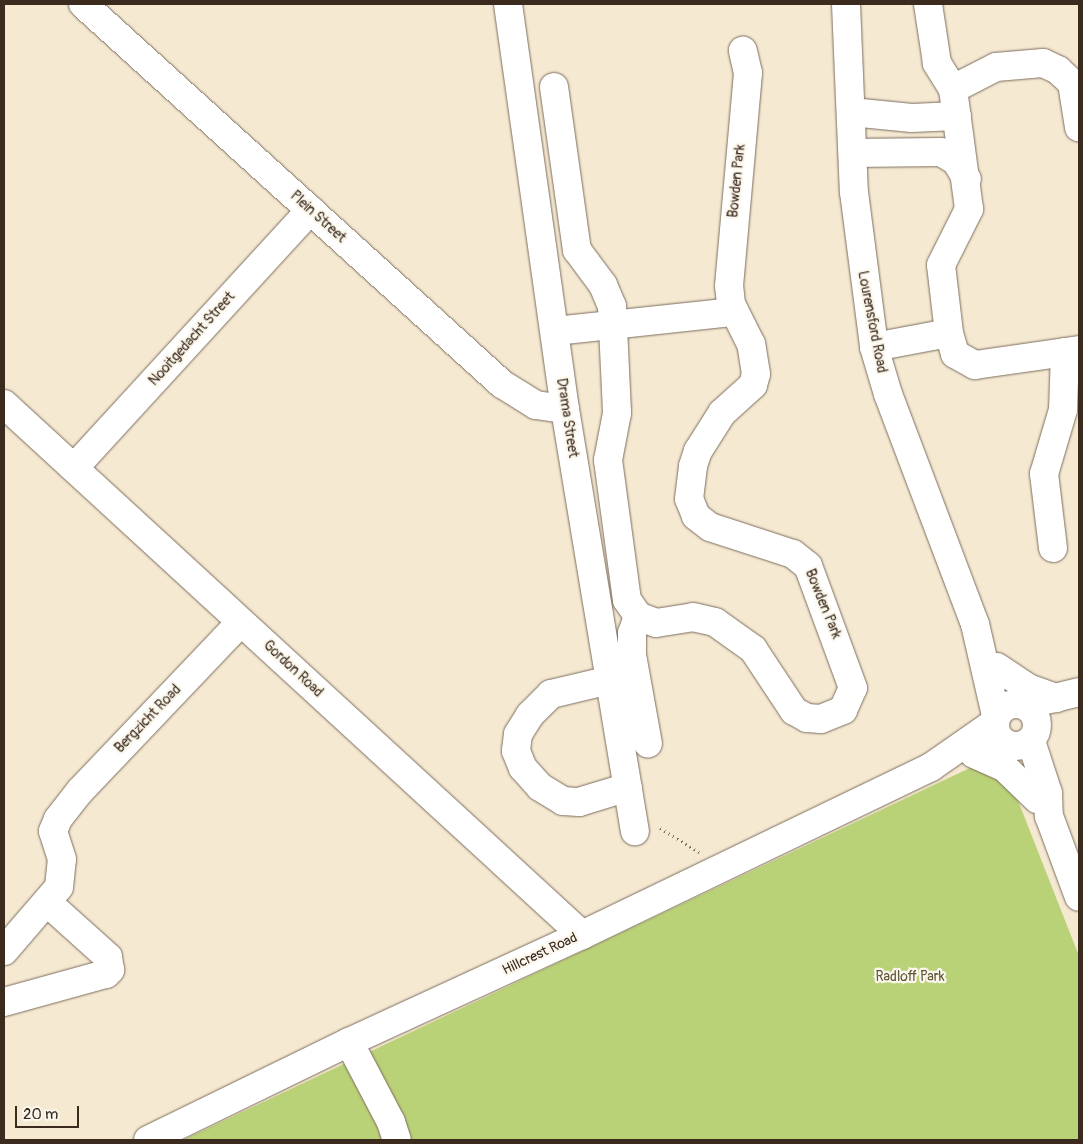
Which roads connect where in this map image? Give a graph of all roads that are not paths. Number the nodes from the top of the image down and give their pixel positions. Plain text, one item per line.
1 (83, 4) edge
2 (508, 4) edge
3 (846, 4) edge
4 (928, 4) edge
5 (743, 51) dead end
6 (554, 87) dead end
7 (955, 101) junction
8 (863, 112) junction
9 (1079, 127) edge
10 (853, 153) junction
11 (967, 180) junction
12 (310, 210) junction
13 (734, 312) junction
14 (612, 325) junction
15 (555, 331) junction
16 (949, 333) junction
17 (874, 348) junction
18 (1072, 351) edge
19 (4, 404) edge
20 (565, 409) junction
21 (74, 468) junction
22 (1053, 548) dead end
23 (638, 616) junction
24 (241, 622) junction
25 (975, 624) junction
26 (997, 667) junction
27 (610, 680) junction
28 (1071, 697) edge
29 (1022, 705) junction
30 (1012, 734) junction
31 (648, 744) dead end
32 (974, 754) junction
33 (931, 767) junction
34 (1043, 808) junction
35 (1079, 897) edge
36 (48, 903) junction
37 (582, 935) junction
38 (4, 951) edge
39 (4, 1002) edge
40 (349, 1042) junction
41 (148, 1140) edge
42 (397, 1140) edge

1 - 12 street, Plein Street
2 - 15 street, Drama Street
3 - 8 street, Lourensford Road
4 - 7 street
5 - 13 street, Bowden Park
6 - 14 street
7 - 8 street
7 - 9 street
7 - 11 street
8 - 10 street, Lourensford Road
10 - 11 street
10 - 17 street, Lourensford Road
11 - 16 street
12 - 20 street, Plein Street
12 - 21 street, Nooitgedacht Street
13 - 14 street
13 - 23 street, Bowden Park
14 - 15 street
14 - 23 street
15 - 20 street, Drama Street
16 - 17 street
16 - 18 street
17 - 25 street, Lourensford Road
18 - 22 street
19 - 21 street, Gordon Road
20 - 27 street, Drama Street
21 - 24 street, Gordon Road
23 - 31 street
24 - 36 street, Bergzicht Road
24 - 37 street, Gordon Road
25 - 26 street, Lourensford Road
25 - 30 street, Lourensford Road
26 - 28 street
26 - 29 street, Lourensford Road
27 - 27 street, Drama Street
28 - 29 street
28 - 30 street, Hillcrest Road
29 - 30 street, Lourensford Road
30 - 32 street, Hillcrest Road
30 - 33 street, Hillcrest Road
30 - 34 street, Lourensford Road
32 - 33 street, Hillcrest Road
32 - 34 street
33 - 37 street, Hillcrest Road
34 - 35 street, Lourensford Road
36 - 38 street
36 - 39 street
37 - 40 street, Hillcrest Road
40 - 41 street, Hillcrest Road
40 - 42 street

